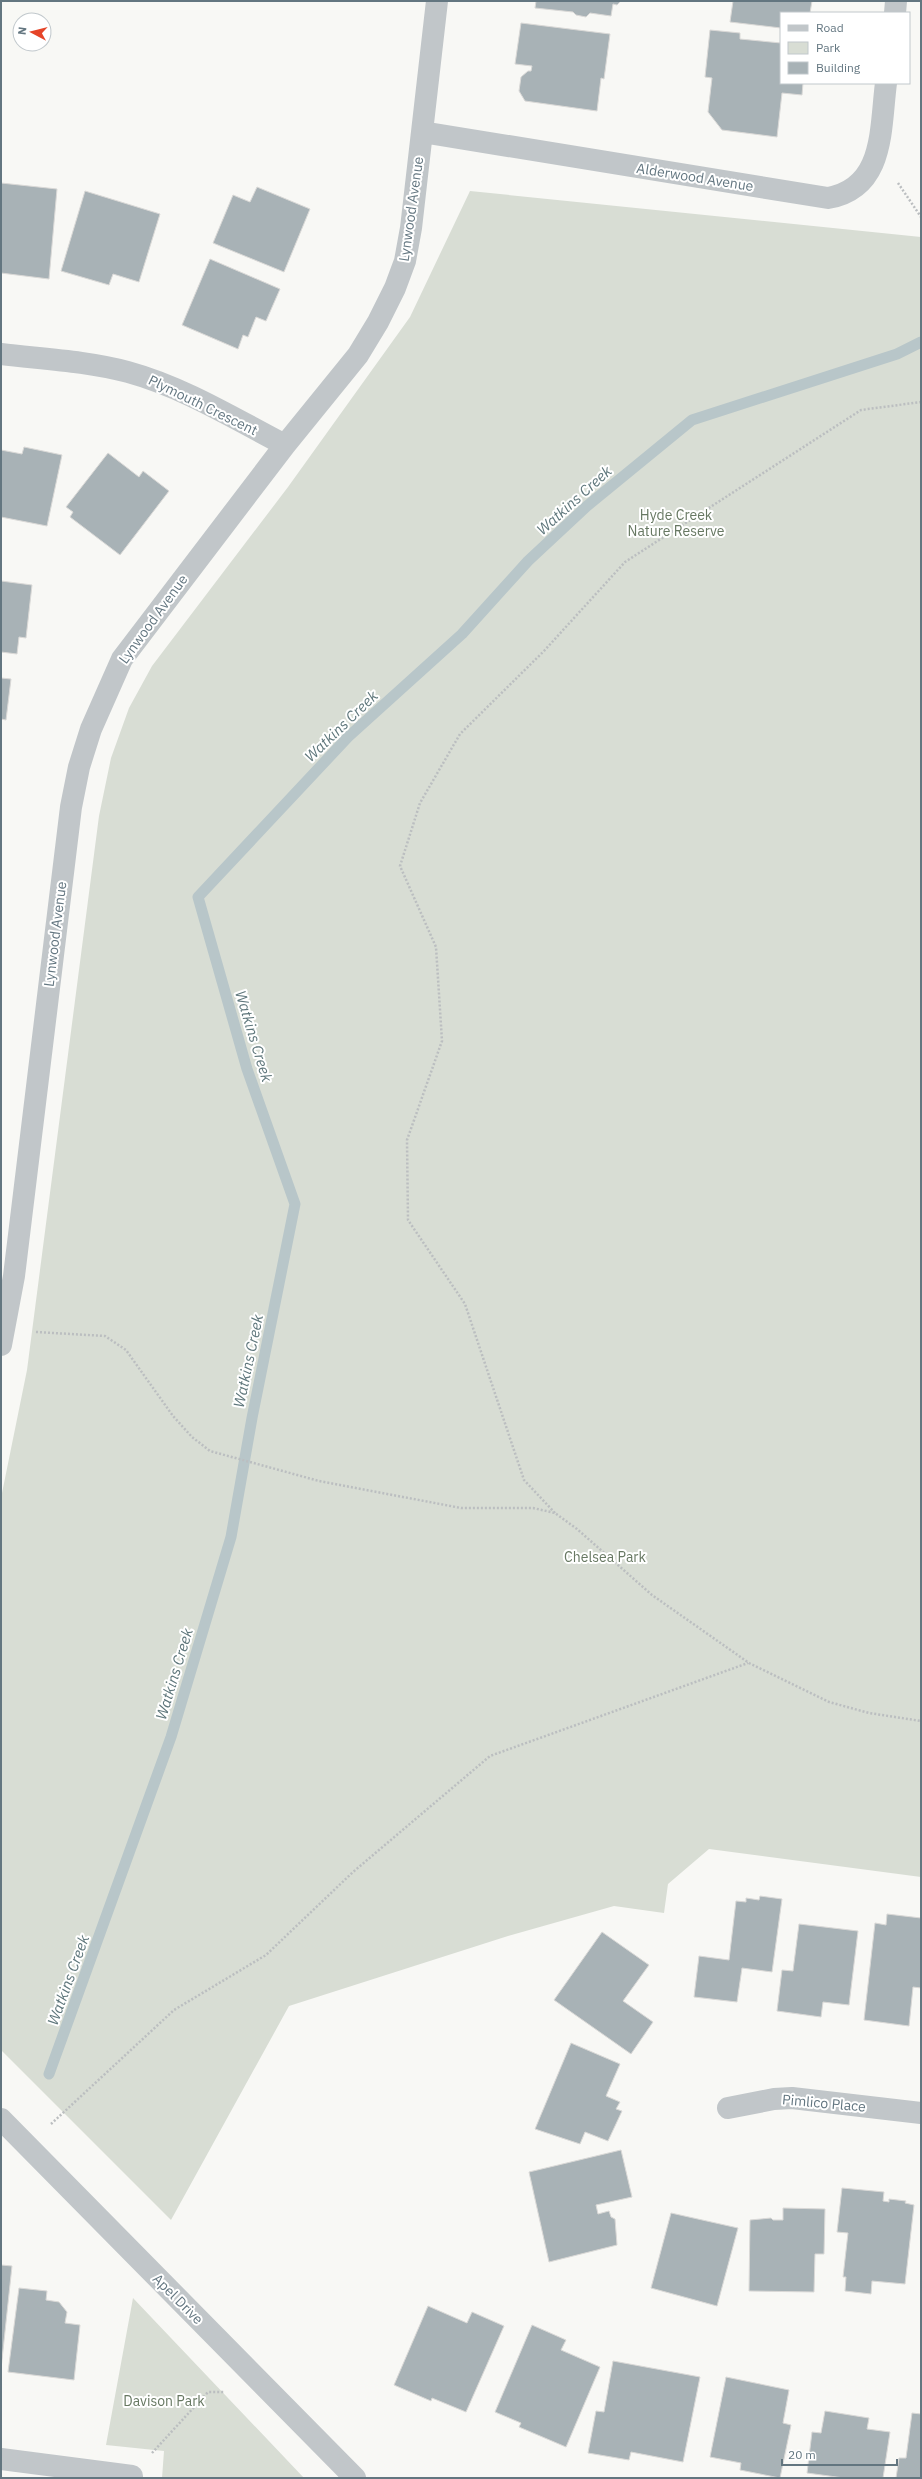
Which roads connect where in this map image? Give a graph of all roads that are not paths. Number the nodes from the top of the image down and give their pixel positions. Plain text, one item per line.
1 (437, 1) edge
2 (896, 1) edge
3 (894, 12) edge
4 (886, 84) edge
5 (422, 132) junction
6 (1, 354) edge
7 (285, 445) junction
8 (8, 1276) edge
9 (2, 1337) edge
10 (728, 2108) dead end
11 (921, 2113) edge
12 (1, 2119) edge
13 (1, 2459) edge
14 (132, 2477) edge
15 (355, 2478) edge

1 - 5 street, Lynwood Avenue
2 - 3 street
4 - 5 street, Alderwood Avenue
5 - 7 street, Lynwood Avenue
6 - 7 street, Plymouth Crescent
7 - 8 street, Lynwood Avenue
8 - 9 street, Lynwood Avenue
10 - 11 street, Pimlico Place
12 - 15 street, Apel Drive
13 - 14 street

